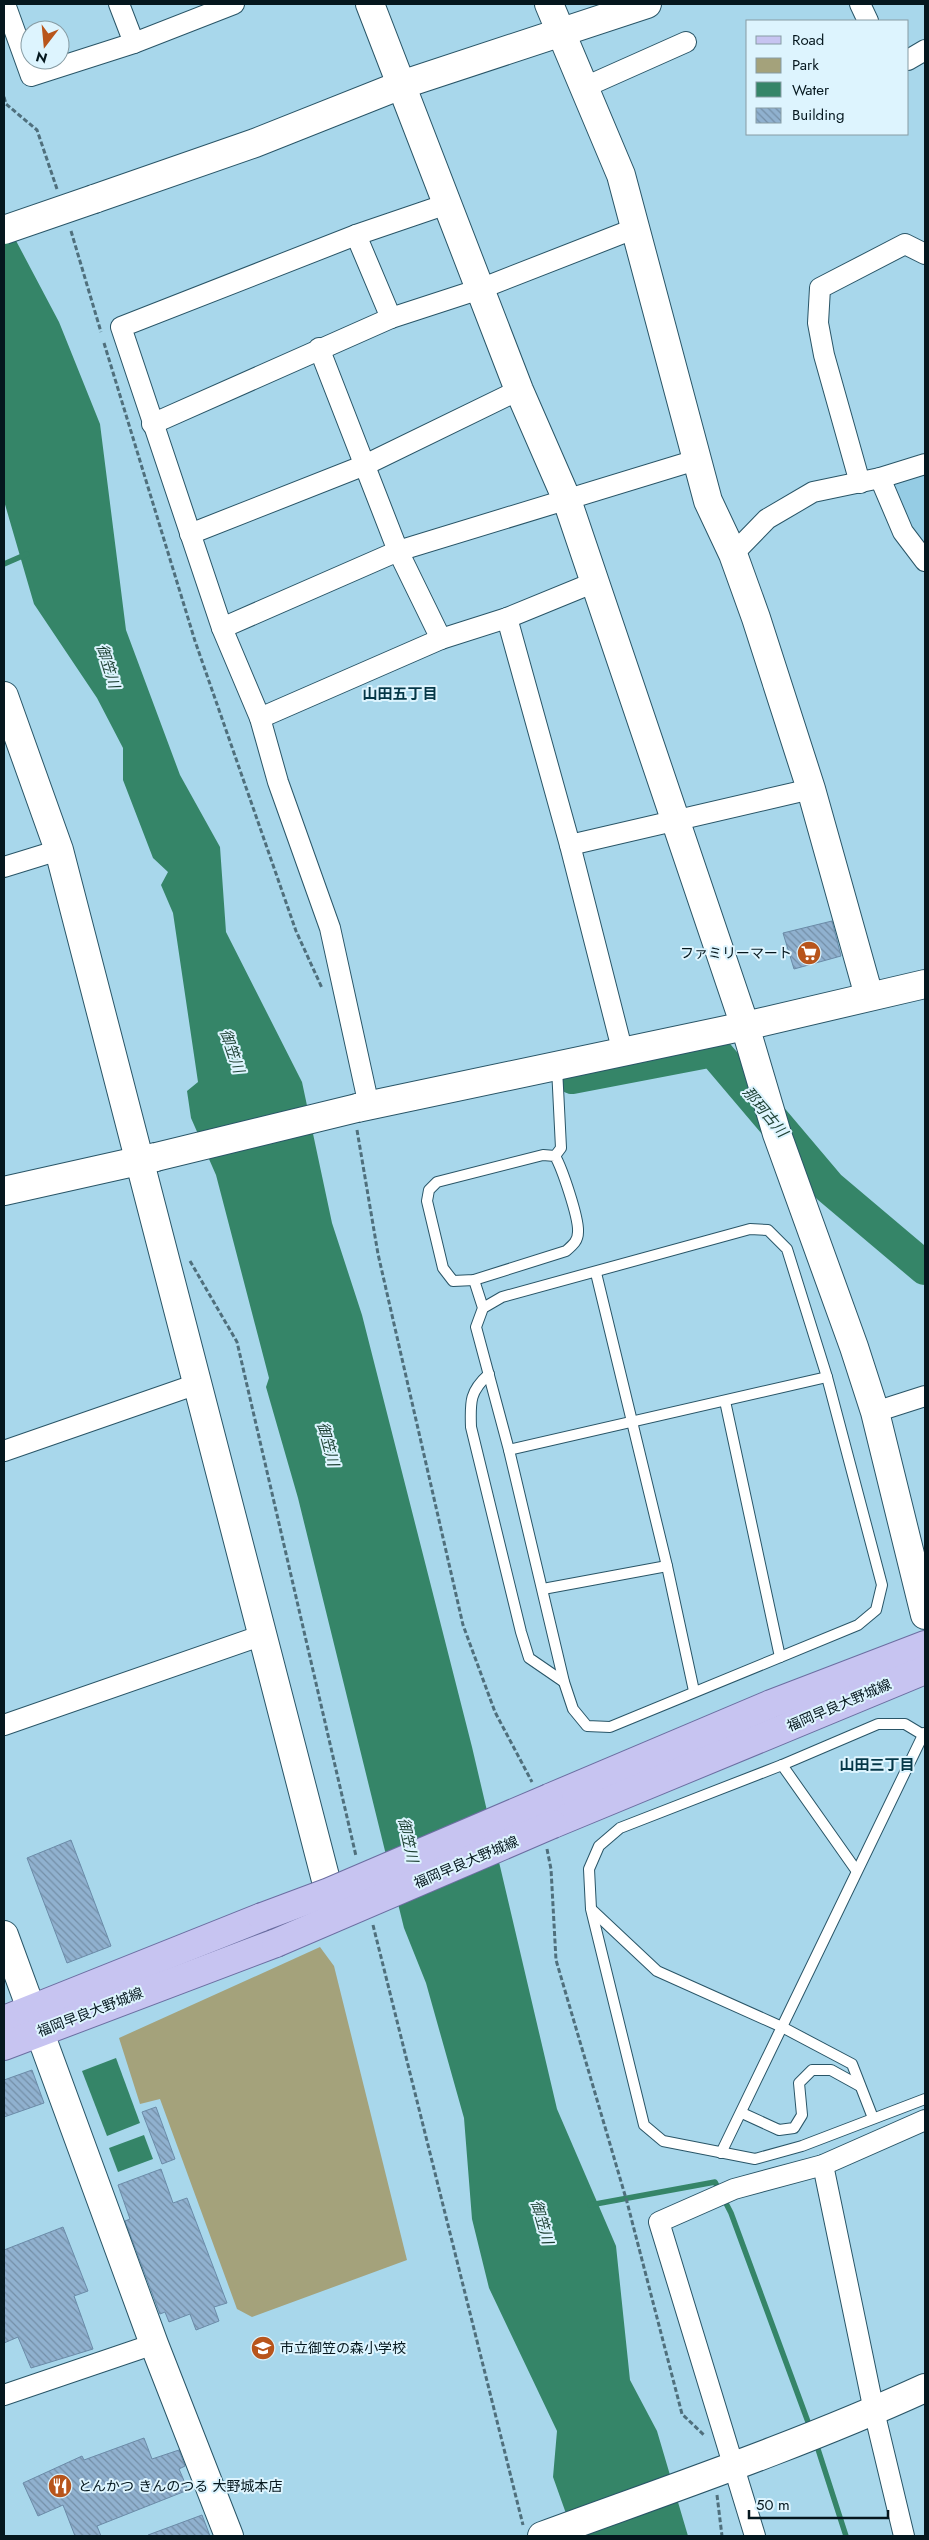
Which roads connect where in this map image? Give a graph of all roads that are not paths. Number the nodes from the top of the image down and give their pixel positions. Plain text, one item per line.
1 (5, 4) edge
2 (119, 4) edge
3 (234, 4) edge
4 (370, 4) edge
5 (549, 4) edge
6 (647, 4) edge
7 (860, 4) edge
8 (868, 20) edge
9 (560, 32) junction
10 (686, 42) dead end
11 (134, 43) junction
12 (925, 50) edge
13 (909, 59) edge
14 (401, 85) junction
15 (585, 88) junction
16 (447, 204) junction
17 (636, 228) junction
18 (4, 230) edge
19 (356, 235) junction
20 (925, 254) edge
21 (480, 289) junction
22 (391, 318) junction
23 (319, 348) junction
24 (519, 390) junction
25 (152, 424) junction
26 (696, 460) junction
27 (925, 464) edge
28 (365, 465) junction
29 (880, 478) junction
30 (860, 483) junction
31 (567, 500) junction
32 (190, 534) junction
33 (398, 551) junction
34 (733, 554) junction
35 (925, 561) edge
36 (595, 582) junction
37 (507, 618) junction
38 (222, 628) junction
39 (441, 639) junction
40 (4, 696) edge
41 (260, 718) junction
42 (811, 789) junction
43 (675, 821) junction
44 (570, 845) junction
45 (59, 850) junction
46 (4, 867) edge
47 (925, 984) edge
48 (869, 996) junction
49 (745, 1026) junction
50 (623, 1053) junction
51 (557, 1067) junction
52 (361, 1112) junction
53 (555, 1156) junction
54 (148, 1159) junction
55 (4, 1191) edge
56 (596, 1273) junction
57 (474, 1280) junction
58 (483, 1308) junction
59 (490, 1374) junction
60 (828, 1377) junction
61 (198, 1384) junction
62 (925, 1396) edge
63 (725, 1401) junction
64 (874, 1412) junction
65 (632, 1422) junction
66 (510, 1450) junction
67 (4, 1451) edge
68 (667, 1566) junction
69 (543, 1589) junction
70 (925, 1616) edge
71 (262, 1635) junction
72 (925, 1645) edge
73 (780, 1657) junction
74 (925, 1670) edge
75 (564, 1682) junction
76 (694, 1691) junction
77 (4, 1725) edge
78 (924, 1734) edge
79 (782, 1765) junction
80 (545, 1812) junction
81 (856, 1870) junction
82 (329, 1892) junction
83 (591, 1909) junction
84 (4, 1935) edge
85 (4, 2020) edge
86 (34, 2020) junction
87 (782, 2027) junction
88 (4, 2046) edge
89 (860, 2086) junction
90 (925, 2098) edge
91 (742, 2114) junction
92 (873, 2118) junction
93 (925, 2120) edge
94 (721, 2153) junction
95 (823, 2165) junction
96 (154, 2344) junction
97 (925, 2388) edge
98 (4, 2395) edge
99 (874, 2411) junction
100 (733, 2467) junction
101 (229, 2536) edge
102 (542, 2536) edge
103 (755, 2536) edge
104 (904, 2536) edge

1 - 11 street
2 - 11 street
3 - 11 street
4 - 14 street
5 - 9 street
6 - 9 street
7 - 8 street
9 - 14 street
9 - 15 street
10 - 15 street
12 - 13 street
14 - 16 street
14 - 18 street, bridge
15 - 17 street
16 - 19 street
16 - 21 street
17 - 21 street
17 - 26 street
19 - 22 street
19 - 25 street
20 - 30 street
21 - 22 street
21 - 24 street
22 - 23 street
23 - 25 street
23 - 28 street
24 - 28 street
24 - 31 street
25 - 32 street
26 - 31 street
26 - 34 street
27 - 29 street
28 - 32 street
28 - 33 street
29 - 30 street
29 - 35 street
30 - 34 street
31 - 33 street
31 - 36 street
32 - 38 street
33 - 38 street
33 - 39 street
34 - 42 street
36 - 37 street
36 - 43 street
37 - 39 street
37 - 44 street
38 - 41 street
39 - 41 street
40 - 45 street
41 - 52 street
42 - 43 street
42 - 48 street
43 - 44 street
43 - 49 street
44 - 50 street
45 - 46 street
45 - 54 street
47 - 48 street
48 - 49 street
49 - 50 street
49 - 64 street
50 - 51 street
51 - 52 street
51 - 53 lane
52 - 54 street, bridge
53 - 57 lane
53 - 57 lane
54 - 55 street
54 - 61 street
56 - 58 lane
56 - 60 lane
56 - 65 lane
57 - 58 lane
58 - 59 lane
59 - 66 lane
59 - 75 lane
60 - 63 lane
60 - 73 lane
61 - 67 street
61 - 71 street
62 - 64 street
63 - 65 lane
63 - 73 lane
64 - 70 street
65 - 66 lane
65 - 68 lane
66 - 69 lane
68 - 69 lane
68 - 76 lane
69 - 75 lane
71 - 77 street
71 - 82 street
72 - 80 main road, 福岡早良大野城線
73 - 76 lane
74 - 80 main road, 福岡早良大野城線
75 - 76 lane
78 - 79 lane
78 - 81 lane
79 - 81 lane
79 - 83 lane
80 - 82 main road, 福岡早良大野城線, bridge
80 - 86 main road, 福岡早良大野城線, bridge
81 - 87 lane
82 - 86 main road, 福岡早良大野城線, bridge
83 - 87 lane
83 - 94 lane
84 - 86 street
85 - 86 main road, 福岡早良大野城線
86 - 88 main road, 福岡早良大野城線
86 - 96 street
87 - 89 lane
87 - 91 lane
89 - 91 lane
89 - 92 lane
90 - 92 lane
91 - 94 lane
92 - 94 lane
93 - 95 street
95 - 99 street
95 - 100 street
96 - 98 street
96 - 101 street
97 - 99 street
99 - 100 street
99 - 104 street
100 - 102 street
100 - 103 street

